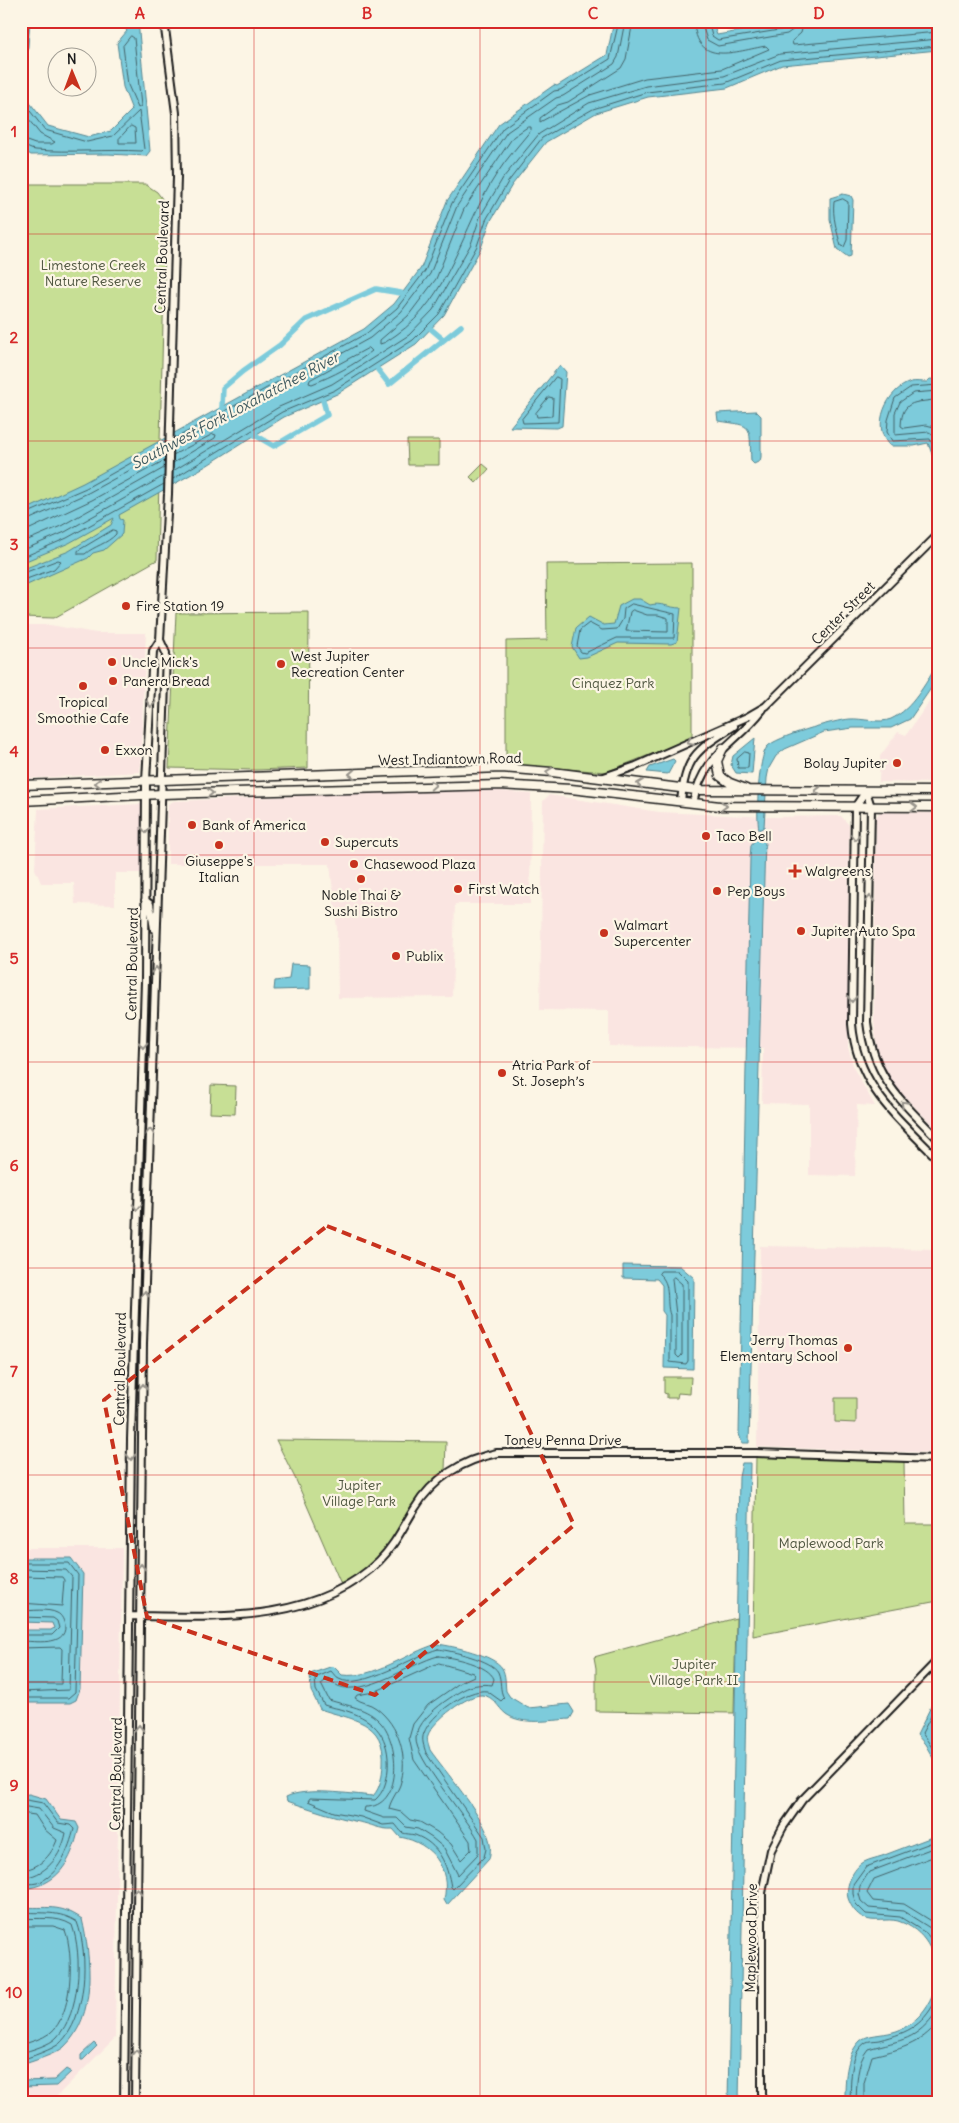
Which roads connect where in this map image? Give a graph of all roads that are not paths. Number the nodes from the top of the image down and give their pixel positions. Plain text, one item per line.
1 (164, 21) edge
2 (938, 536) edge
3 (160, 640) junction
4 (766, 706) junction
5 (747, 718) junction
6 (723, 748) junction
7 (598, 778) junction
8 (162, 780) junction
9 (146, 781) junction
10 (21, 786) edge
11 (682, 789) junction
12 (696, 790) junction
13 (753, 791) junction
14 (866, 792) junction
15 (938, 792) edge
16 (162, 794) junction
17 (146, 795) junction
18 (21, 801) edge
19 (681, 802) junction
20 (693, 803) junction
21 (855, 807) junction
22 (871, 807) junction
23 (938, 807) edge
24 (146, 900) junction
25 (156, 948) junction
26 (144, 997) junction
27 (155, 997) junction
28 (938, 1139) edge
29 (938, 1159) edge
30 (938, 1459) edge
31 (130, 1616) junction
32 (140, 1616) junction
33 (938, 1660) edge
34 (124, 2102) edge
35 (135, 2102) edge
36 (762, 2102) edge

1 - 3 street, Central Boulevard
2 - 4 street, Center Street
3 - 8 street, Central Boulevard
3 -> 9 street, Central Boulevard
4 - 5 street, Center Street
4 - 6 street, Center Street
5 -> 7 street, Center Street
5 - 11 street
6 - 12 street, Center Street
6 - 13 main road
7 -> 8 main road, West Indiantown Road
11 -> 7 main road, West Indiantown Road
8 - 9 main road, West Indiantown Road
8 - 16 street, Central Boulevard
9 -> 10 main road, West Indiantown Road
9 - 17 street, Central Boulevard
11 - 12 main road, West Indiantown Road
11 - 19 street
12 - 13 main road, West Indiantown Road
12 - 20 street, Center Street
14 -> 13 main road, West Indiantown Road
14 - 15 main road, West Indiantown Road
14 - 21 street
14 - 22 street
16 - 17 main road, West Indiantown Road
16 -> 19 main road, West Indiantown Road
16 - 25 street, Central Boulevard
17 - 18 main road, West Indiantown Road
17 -> 24 street, Central Boulevard
19 - 20 main road, West Indiantown Road
20 -> 21 main road, West Indiantown Road
21 - 22 main road, West Indiantown Road
21 -> 29 street
22 -> 23 main road, West Indiantown Road
28 -> 22 street
24 - 25 street
24 - 26 street, Central Boulevard
27 -> 25 street, Central Boulevard
26 - 27 street
26 -> 31 street, Central Boulevard
32 -> 27 street, Central Boulevard
30 - 32 street, Toney Penna Drive
31 - 32 street, Toney Penna Drive
31 - 34 street, Central Boulevard
35 -> 32 street, Central Boulevard
33 - 36 street, Maplewood Drive

